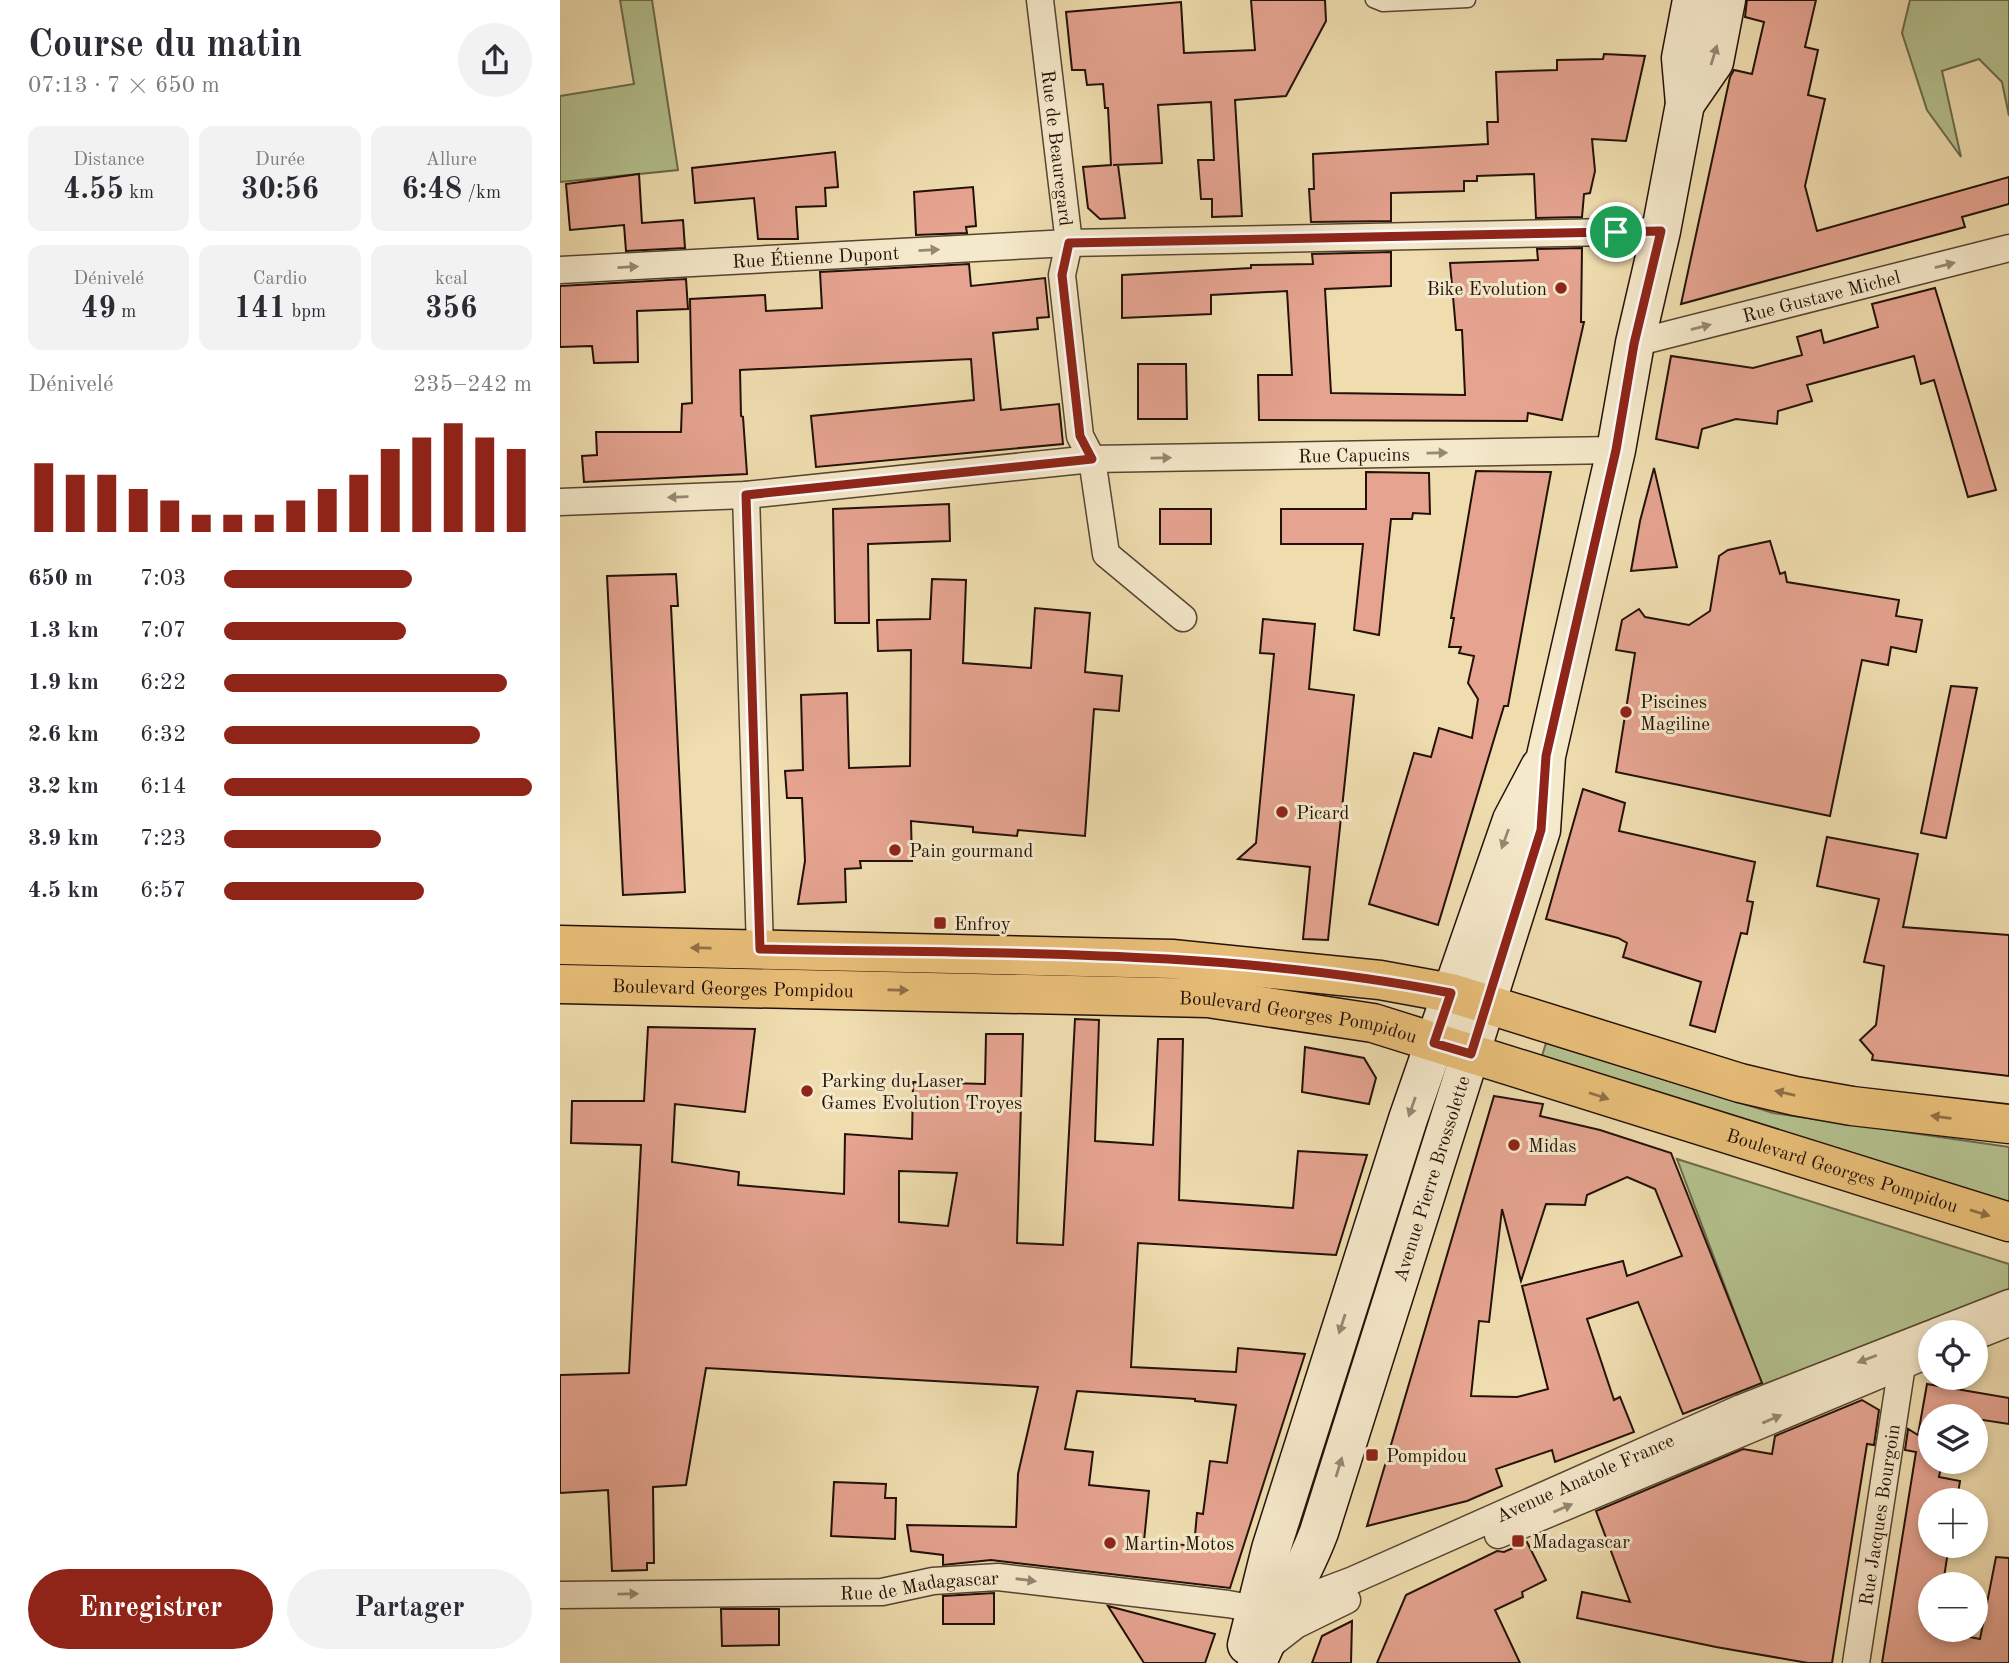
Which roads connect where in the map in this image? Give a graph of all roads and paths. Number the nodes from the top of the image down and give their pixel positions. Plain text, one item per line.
1 (1040, 0) edge
2 (1373, 0) edge
3 (1468, 0) edge
4 (1692, 0) edge
5 (1726, 0) edge
6 (1685, 104) junction
7 (1661, 231) junction
8 (1069, 243) junction
9 (2009, 248) edge
10 (560, 271) edge
11 (1634, 344) junction
12 (1616, 450) junction
13 (1092, 459) junction
14 (746, 495) junction
15 (560, 502) edge
16 (1183, 618) dead end
17 (560, 945) edge
18 (760, 949) junction
19 (560, 984) edge
20 (1469, 999) junction
21 (1434, 1043) junction
22 (1471, 1054) junction
23 (2009, 1124) edge
24 (2009, 1222) edge
25 (2009, 1303) edge
26 (1966, 1320) edge
27 (2009, 1323) edge
28 (1988, 1331) edge
29 (1918, 1339) edge
30 (1918, 1359) edge
31 (1902, 1365) junction
32 (560, 1595) edge
33 (1272, 1627) edge
34 (1856, 1663) edge

1 - 8 street, Rue de Beauregard
2 - 3 lane
4 - 6 main road, Avenue Pierre Brossolette
6 -> 5 main road, Avenue Pierre Brossolette
6 - 7 main road, Avenue Pierre Brossolette
7 - 8 street, Rue Étienne Dupont
7 - 11 main road, Avenue Pierre Brossolette
10 -> 8 street, Rue Étienne Dupont
8 - 13 street, Rue de Beauregard
11 -> 9 street, Rue Gustave Michel
11 - 12 main road, Avenue Pierre Brossolette
13 -> 12 street, Rue Capucins
12 - 20 main road, Avenue Pierre Brossolette
13 - 14 street, Rue Capucins
13 - 16 street, Rue de Beauregard
14 -> 15 street, Rue Capucins
14 - 18 street
18 -> 17 main road, Boulevard Georges Pompidou
18 - 20 main road, Boulevard Georges Pompidou
19 -> 21 main road, Boulevard Georges Pompidou
20 - 21 main road, Avenue Pierre Brossolette
20 - 22 main road, Avenue Pierre Brossolette
23 -> 20 main road, Boulevard Georges Pompidou
21 - 22 main road, Boulevard Georges Pompidou
21 -> 33 main road, Avenue Pierre Brossolette
22 -> 24 main road, Boulevard Georges Pompidou
33 -> 22 main road, Avenue Pierre Brossolette
25 - 26 street
27 - 28 street
29 -> 33 street, Avenue Anatole France
30 - 31 street, Avenue Anatole France
33 -> 31 street, Avenue Anatole France
31 - 34 street, Rue Jacques Bourgoin
32 -> 33 street, Rue de Madagascar

